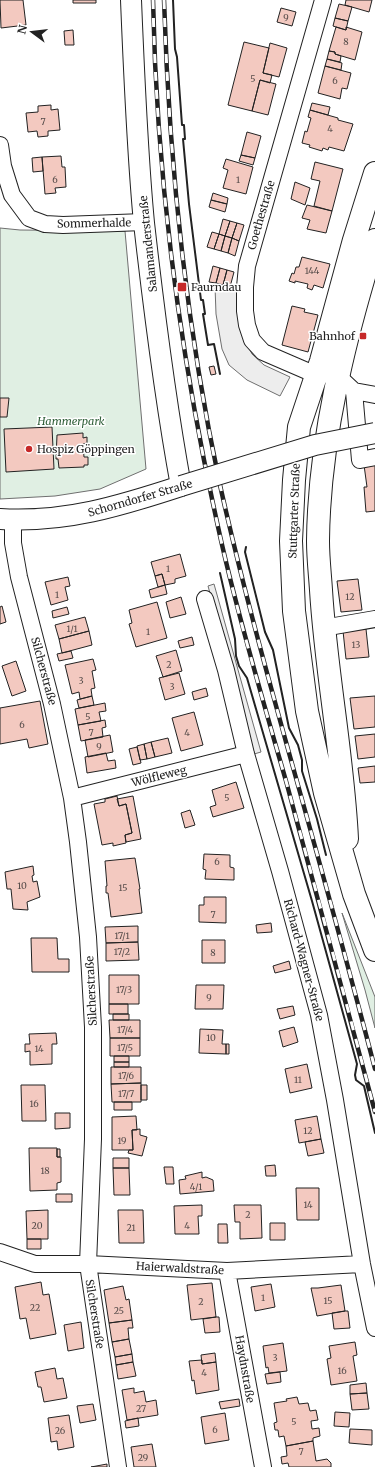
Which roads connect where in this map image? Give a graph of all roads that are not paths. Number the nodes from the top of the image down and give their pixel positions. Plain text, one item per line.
1 (131, 0) edge
2 (323, 0) edge
3 (0, 144) edge
4 (375, 173) edge
5 (144, 222) junction
6 (375, 240) edge
7 (317, 373) junction
8 (347, 384) junction
9 (375, 395) edge
10 (375, 433) edge
11 (368, 459) edge
12 (181, 486) junction
13 (6, 519) edge
14 (205, 599) dead end
15 (375, 619) edge
16 (333, 626) junction
17 (246, 754) junction
18 (72, 798) junction
19 (349, 878) junction
20 (375, 950) edge
21 (0, 1252) edge
22 (88, 1264) junction
23 (362, 1264) junction
24 (227, 1271) junction
25 (375, 1328) edge
26 (118, 1467) edge
27 (263, 1467) edge

1 - 5 street, Salamanderstraße
2 - 7 street, Goethestraße
3 - 5 street, Sommerhalde
4 - 7 main road, Stuttgarter Straße
5 - 12 street, Salamanderstraße
6 - 8 main road, Stuttgarter Straße
7 - 8 street, Goethestraße
7 - 19 main road, Stuttgarter Straße
8 - 9 street, Goethestraße
8 - 11 street
8 - 16 main road, Stuttgarter Straße
10 - 12 street, Schorndorfer Straße, bridge
12 - 13 street, Schorndorfer Straße
13 - 18 street, Silcherstraße
14 - 17 street, Richard-Wagner-Straße
15 - 16 street
16 - 19 main road, Stuttgarter Straße
17 - 18 street, Wölfleweg
17 - 23 street, Richard-Wagner-Straße
18 - 22 street, Silcherstraße
19 - 20 main road, Stuttgarter Straße
21 - 22 street, Haierwaldstraße
22 - 24 street, Haierwaldstraße
22 - 26 street, Silcherstraße
23 - 24 street, Haierwaldstraße
23 - 25 street, Richard-Wagner-Straße
24 - 27 street, Haydnstraße

